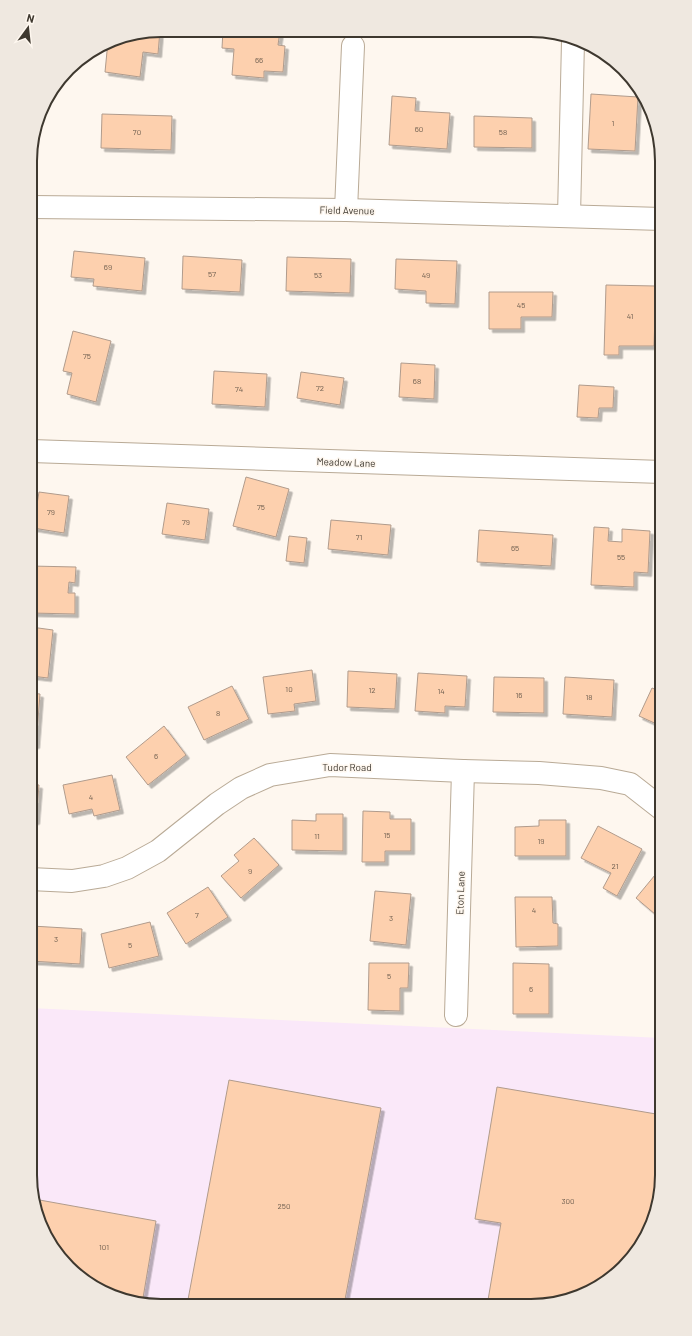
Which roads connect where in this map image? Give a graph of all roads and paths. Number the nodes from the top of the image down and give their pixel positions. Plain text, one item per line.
1 (573, 45) edge
2 (353, 46) dead end
3 (37, 207) edge
4 (346, 210) junction
5 (569, 216) junction
6 (655, 219) edge
7 (37, 451) edge
8 (655, 472) edge
9 (463, 771) junction
10 (655, 804) edge
11 (37, 879) edge
12 (456, 1015) dead end

1 - 5 street
2 - 4 street
3 - 4 street, Field Avenue
4 - 5 street, Field Avenue
5 - 6 street, Field Avenue
7 - 8 street, Meadow Lane
9 - 10 street, Tudor Road
9 - 11 street, Tudor Road
9 - 12 street, Eton Lane

